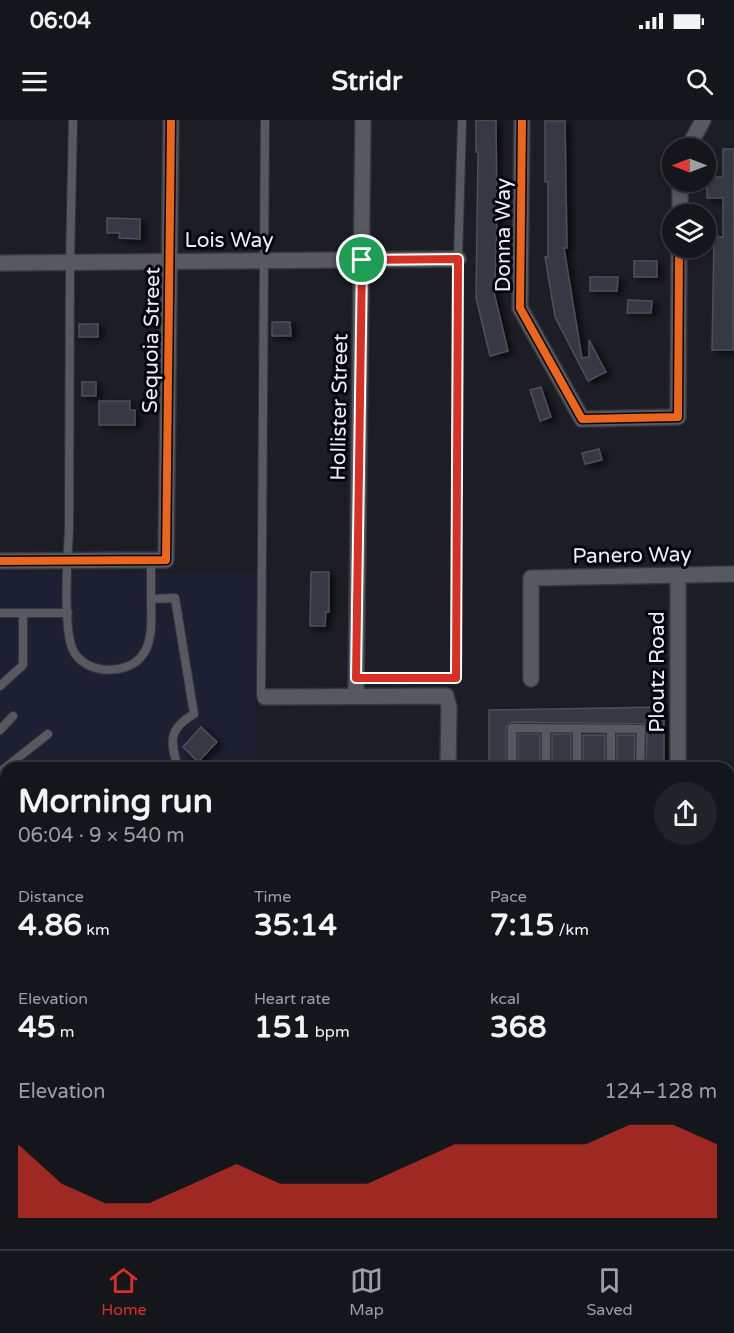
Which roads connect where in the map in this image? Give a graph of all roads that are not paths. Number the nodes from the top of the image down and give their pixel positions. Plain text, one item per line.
1 (74, 120) edge
2 (171, 120) edge
3 (265, 120) edge
4 (363, 120) edge
5 (462, 120) edge
6 (522, 120) edge
7 (703, 120) edge
8 (693, 138) edge
9 (679, 258) edge
10 (458, 259) junction
11 (362, 260) junction
12 (264, 261) junction
13 (70, 262) junction
14 (170, 262) junction
15 (0, 263) edge
16 (66, 560) junction
17 (151, 560) junction
18 (0, 561) edge
19 (734, 574) edge
20 (678, 575) junction
21 (151, 599) junction
22 (0, 613) edge
23 (23, 613) junction
24 (68, 613) junction
25 (356, 678) junction
26 (531, 680) dead end
27 (0, 686) edge
28 (356, 696) junction
29 (265, 697) joint
30 (13, 716) dead end
31 (546, 729) junction
32 (577, 729) junction
33 (611, 729) junction
34 (0, 730) edge
35 (48, 734) dead end
36 (13, 762) edge
37 (177, 762) edge
38 (448, 762) edge
39 (512, 762) edge
40 (546, 762) edge
41 (577, 762) edge
42 (611, 762) edge
43 (640, 762) edge
44 (678, 762) edge

1 - 13 lane
2 - 14 street, Sequoia Street
3 - 12 lane
4 - 11 street, Hollister Street
5 - 10 lane
6 - 9 street, Donna Way
7 - 8 street
10 - 11 street, Lois Way
10 - 25 lane
11 - 12 street, Lois Way
11 - 25 street, Hollister Street
12 - 14 street, Lois Way
12 - 29 lane
13 - 14 street, Lois Way
13 - 15 street, Lois Way
13 - 16 lane
14 - 17 street, Sequoia Street
16 - 17 street
16 - 18 street
16 - 24 lane
17 - 21 lane
19 - 20 street, Panero Way
20 - 26 street, Panero Way
20 - 44 street, Ploutz Road
21 - 24 lane
21 - 37 lane
22 - 23 lane
23 - 24 lane
23 - 27 lane
25 - 28 street, Hollister Street
28 - 29 street
28 - 38 street
30 - 34 lane
31 - 32 lane
31 - 39 lane
31 - 40 lane
32 - 33 lane
32 - 41 lane
33 - 42 lane
33 - 43 lane
35 - 36 lane

